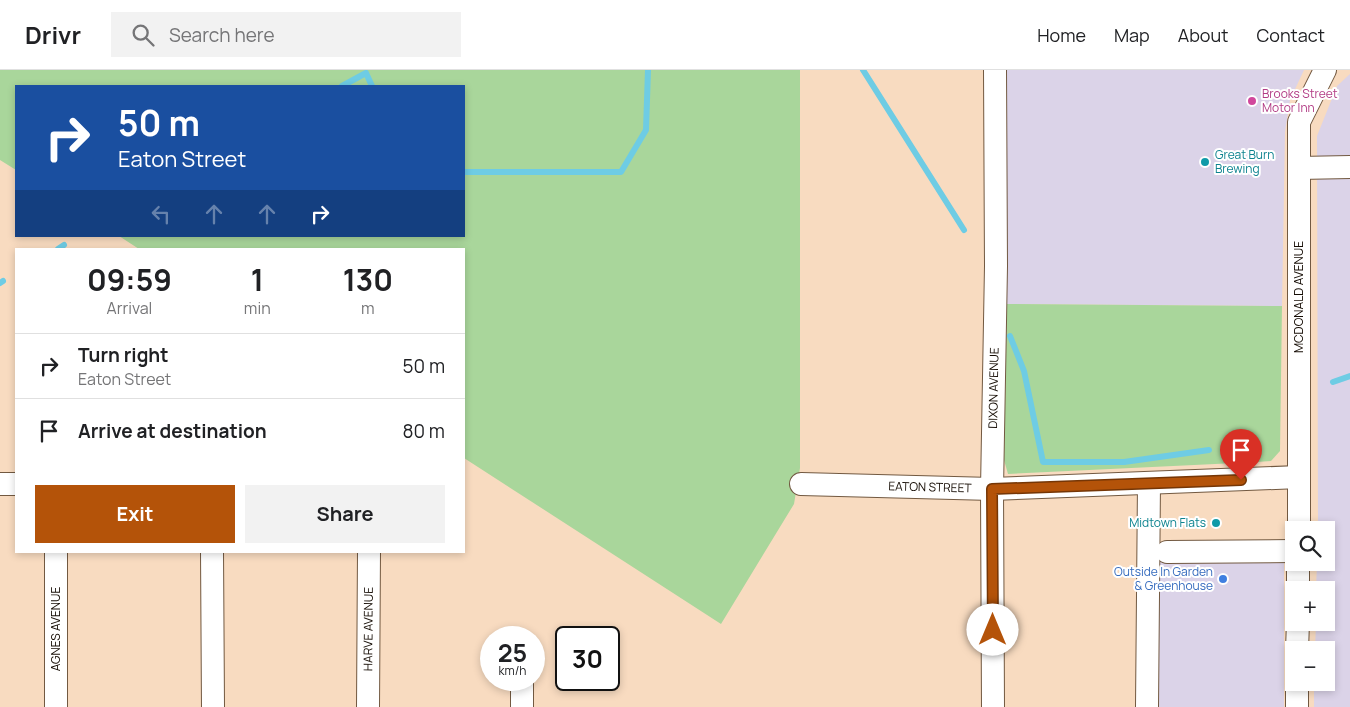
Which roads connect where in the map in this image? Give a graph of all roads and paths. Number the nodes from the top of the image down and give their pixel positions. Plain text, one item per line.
1 (995, 70) edge
2 (1325, 70) edge
3 (1350, 167) edge
4 (1300, 168) junction
5 (1299, 478) junction
6 (1149, 483) junction
7 (0, 484) edge
8 (15, 484) edge
9 (801, 484) dead end
10 (992, 489) junction
11 (1299, 521) edge
12 (1285, 550) edge
13 (1167, 552) dead end
14 (56, 553) edge
15 (212, 553) edge
16 (369, 553) edge
17 (522, 691) edge
18 (1297, 691) edge
19 (56, 707) edge
20 (212, 707) edge
21 (368, 707) edge
22 (522, 707) edge
23 (993, 707) edge
24 (1147, 707) edge
25 (1297, 707) edge

1 - 10 street, DIXON AVENUE
2 - 4 street, MCDONALD AVENUE
3 - 4 street
4 - 5 street, MCDONALD AVENUE
5 - 6 street, EATON STREET
5 - 11 street, MCDONALD AVENUE
6 - 10 street, EATON STREET
6 - 24 street
7 - 8 street
9 - 10 street, EATON STREET
10 - 23 street, DIXON AVENUE
12 - 13 street
14 - 19 street, AGNES AVENUE
15 - 20 street
16 - 21 street, HARVE AVENUE
17 - 22 street
18 - 25 street

